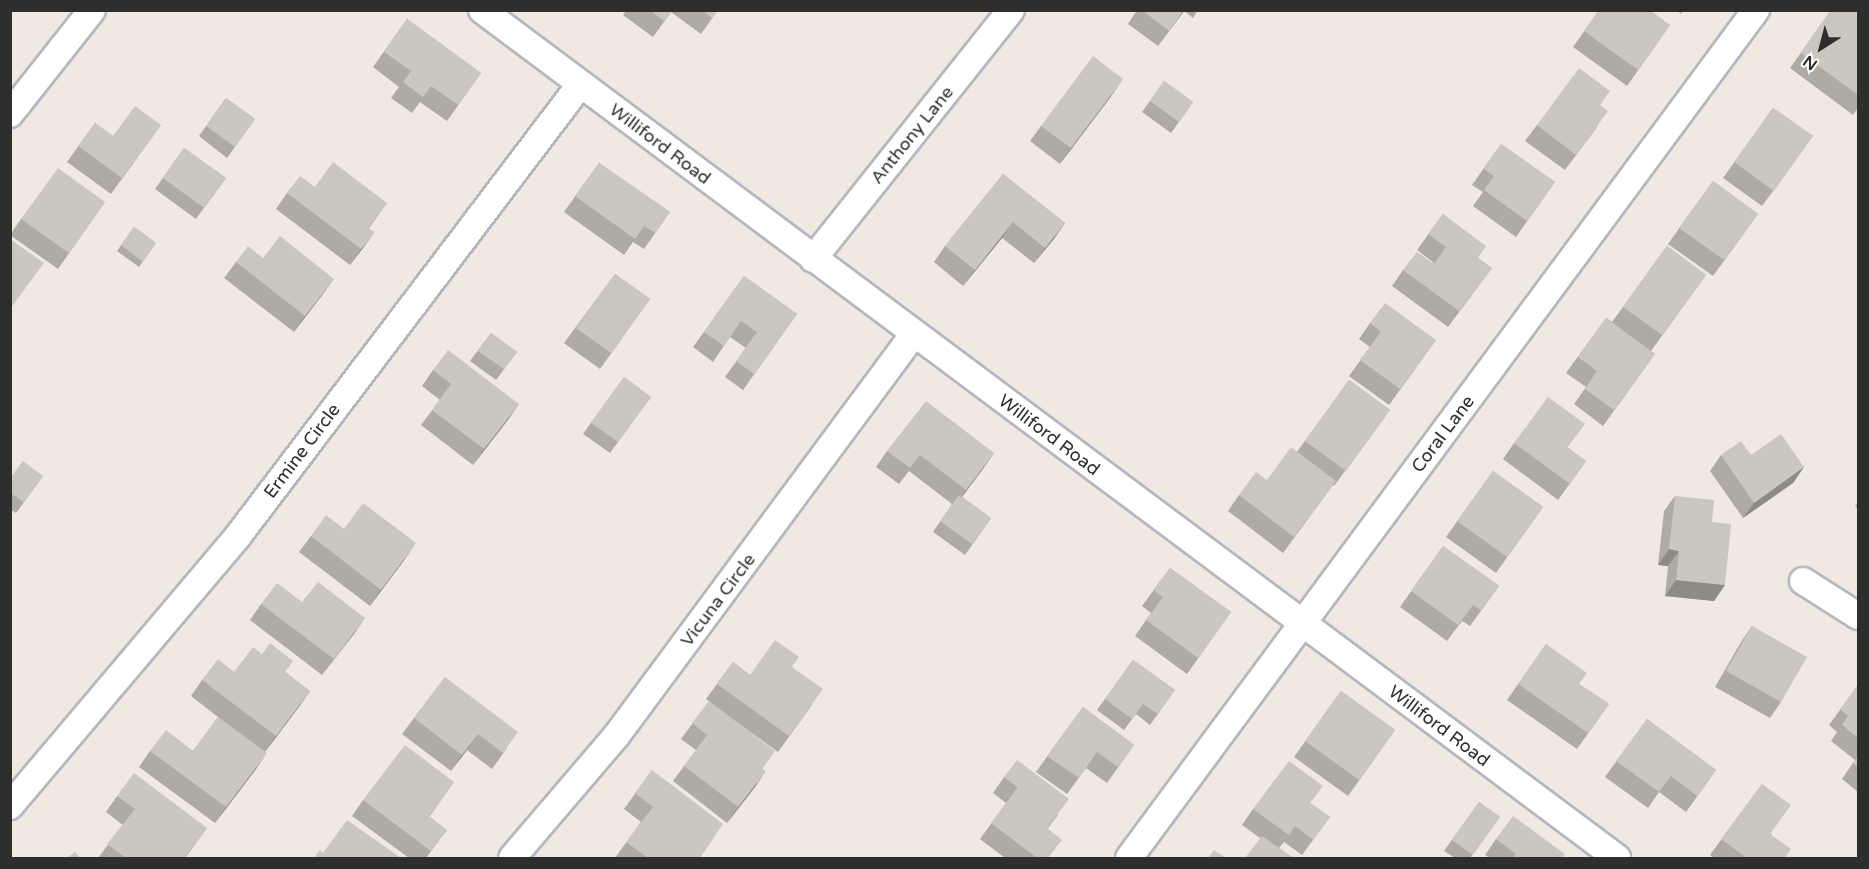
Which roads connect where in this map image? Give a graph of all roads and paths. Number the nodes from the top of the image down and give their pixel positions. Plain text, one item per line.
1 (92, 10) edge
2 (482, 10) edge
3 (1011, 10) edge
4 (1756, 10) edge
5 (580, 85) junction
6 (10, 114) edge
7 (813, 259) junction
8 (914, 334) junction
9 (1803, 581) dead end
10 (1858, 616) edge
11 (1303, 624) junction
12 (10, 806) edge
13 (512, 858) edge
14 (1129, 858) edge
15 (1617, 858) edge

1 - 6 street
2 - 5 street, Williford Road
3 - 7 street, Anthony Lane
4 - 11 street, Coral Lane
5 - 7 street, Williford Road
5 - 12 street, Ermine Circle
7 - 8 street, Williford Road
8 - 11 street, Williford Road
8 - 13 street, Vicuna Circle
9 - 10 street
11 - 14 street, Coral Lane
11 - 15 street, Williford Road

